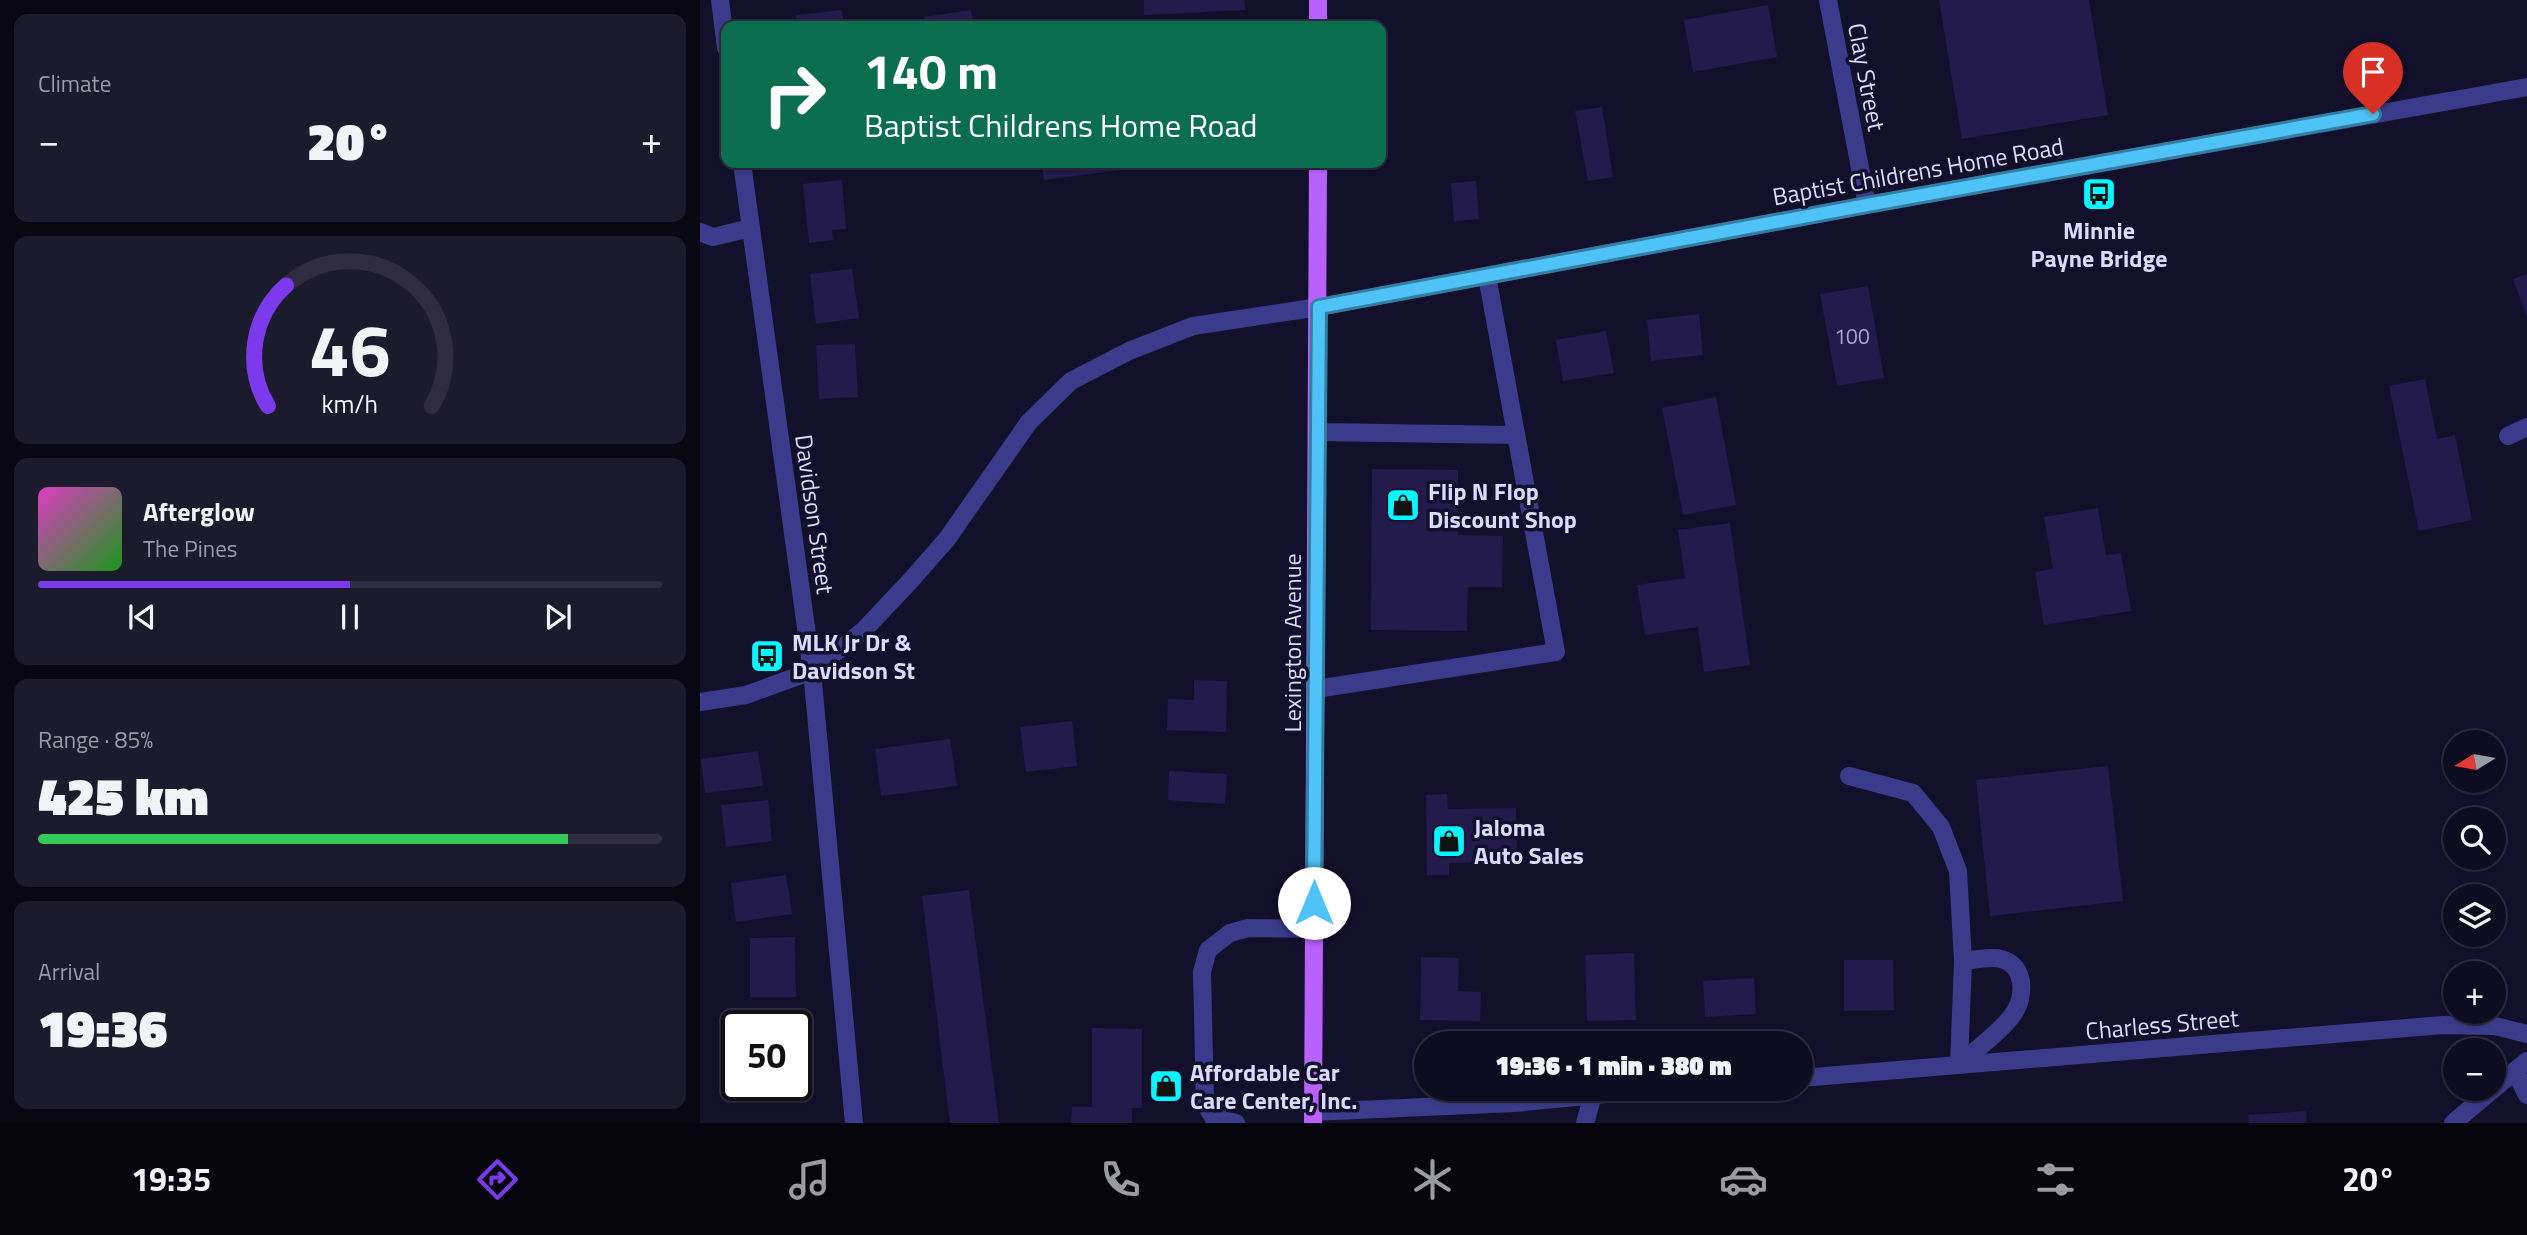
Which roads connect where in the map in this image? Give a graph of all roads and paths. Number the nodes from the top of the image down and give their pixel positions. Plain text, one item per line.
1 (720, 0) edge
2 (1318, 0) edge
3 (1828, 0) edge
4 (723, 21) edge
5 (1318, 21) edge
6 (2527, 87) edge
7 (743, 168) edge
8 (1318, 168) edge
9 (1867, 205) junction
10 (751, 228) junction
11 (700, 232) edge
12 (1487, 276) junction
13 (1319, 307) junction
14 (2527, 427) edge
15 (1318, 432) junction
16 (1516, 435) junction
17 (2508, 436) dead end
18 (812, 671) junction
19 (1316, 689) junction
20 (700, 702) edge
21 (1849, 776) dead end
22 (1314, 929) junction
23 (1963, 961) junction
24 (2527, 1034) edge
25 (1959, 1065) junction
26 (2521, 1066) edge
27 (1813, 1076) edge
28 (2527, 1095) edge
29 (1537, 1101) edge
30 (1591, 1101) edge
31 (1313, 1117) edge
32 (854, 1123) edge
33 (1236, 1123) edge
34 (1584, 1123) edge
35 (2453, 1123) edge

1 - 4 street
2 - 5 main road
3 - 9 street, Clay Street
6 - 9 street, Baptist Childrens Home Road
7 - 10 street, Davidson Street
8 - 13 main road, Lexington Avenue
9 - 12 street, Baptist Childrens Home Road
10 - 11 street
10 - 18 street, Davidson Street
12 - 13 street, Baptist Childrens Home Road
12 - 16 street
13 - 15 main road, Lexington Avenue
13 - 18 street, Baptist Childrens Home Road
14 - 17 street
15 - 16 street
15 - 19 main road, Lexington Avenue
16 - 19 street
18 - 20 street, Baptist Childrens Home Road
18 - 32 street, Davidson Street
19 - 22 main road, Lexington Avenue
21 - 23 street
22 - 31 main road, Lexington Avenue
22 - 33 street
23 - 25 street
23 - 25 street
24 - 25 street, Charless Street
25 - 27 street, Charless Street
26 - 28 street
26 - 35 street
29 - 31 street
30 - 34 street

